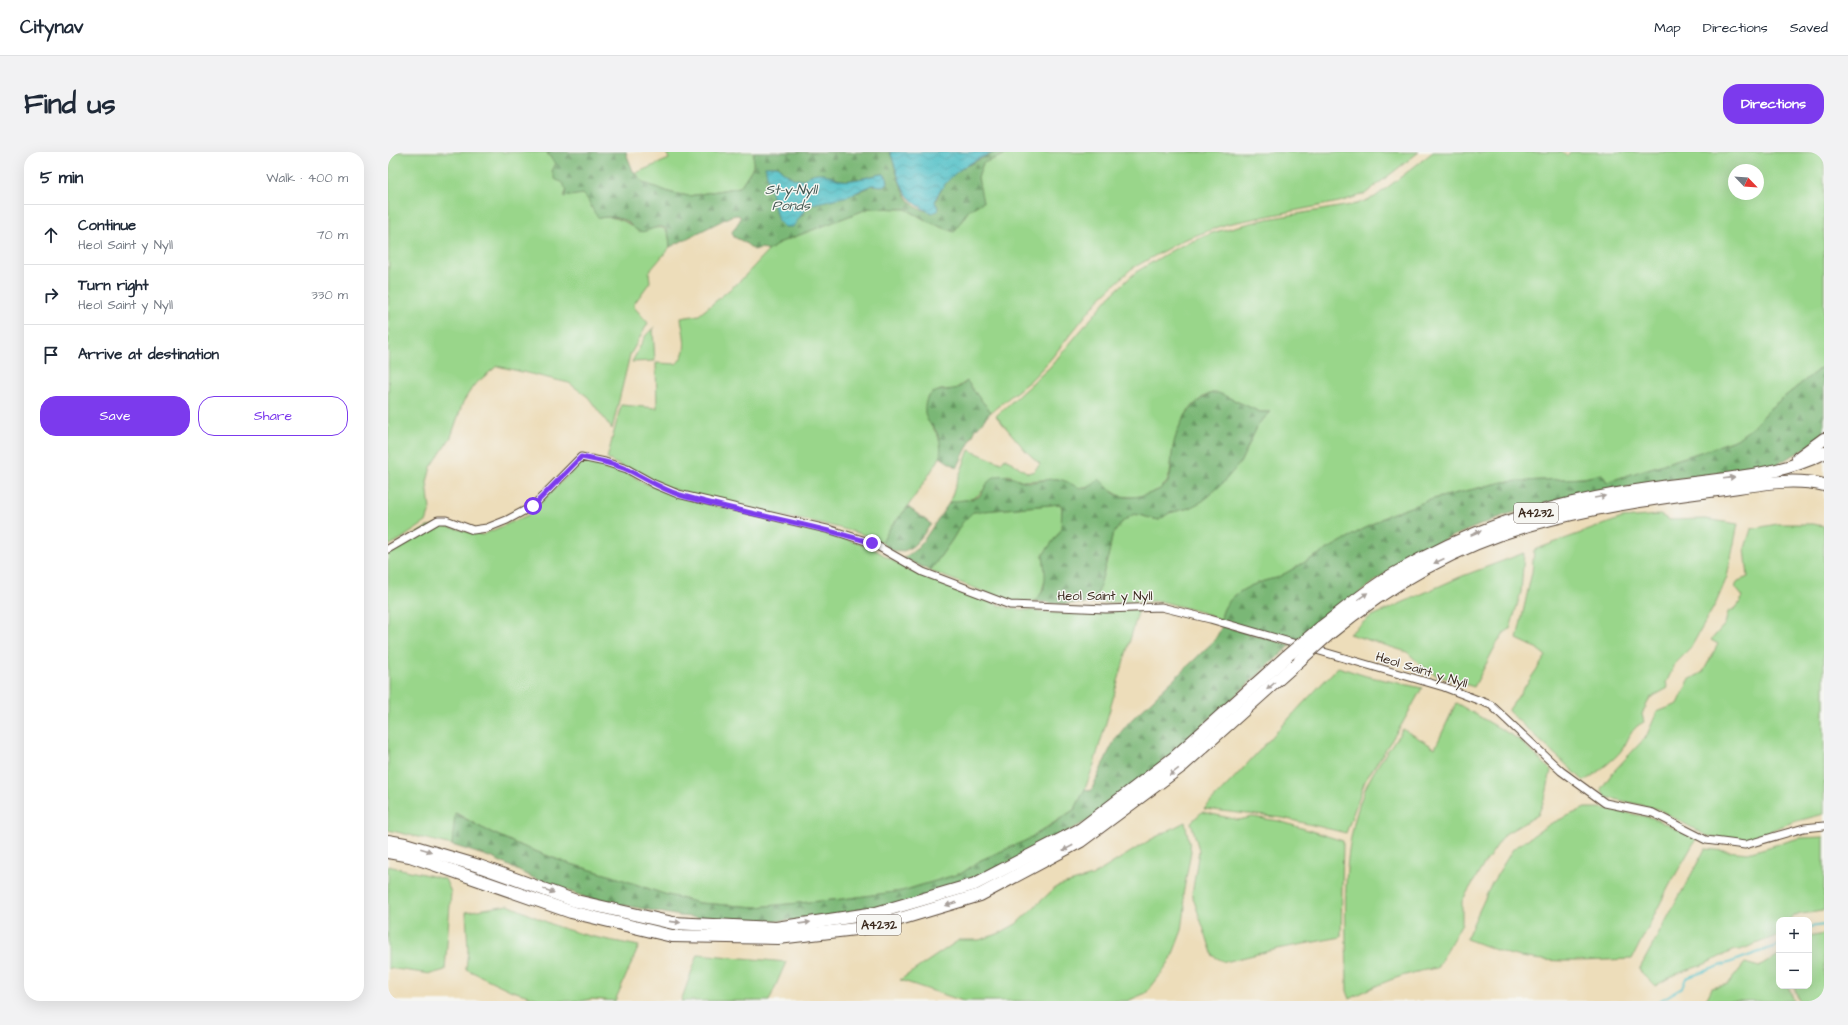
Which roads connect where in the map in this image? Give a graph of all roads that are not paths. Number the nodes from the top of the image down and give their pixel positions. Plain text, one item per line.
1 (1824, 439) edge
2 (1824, 453) edge
3 (1778, 470) junction
4 (1824, 485) edge
5 (1824, 493) edge
6 (1633, 502) junction
7 (388, 549) edge
8 (1324, 631) junction
9 (1824, 826) edge
10 (388, 841) edge
11 (388, 852) edge

1 - 3 highway
2 - 3 highway, A4232
8 -> 3 highway, A4232
4 - 6 highway, A4232
5 - 6 highway
6 -> 8 highway, A4232
7 - 9 street, Heol Saint y Nyll
10 -> 8 highway, A4232, bridge
8 -> 11 highway, A4232, bridge

